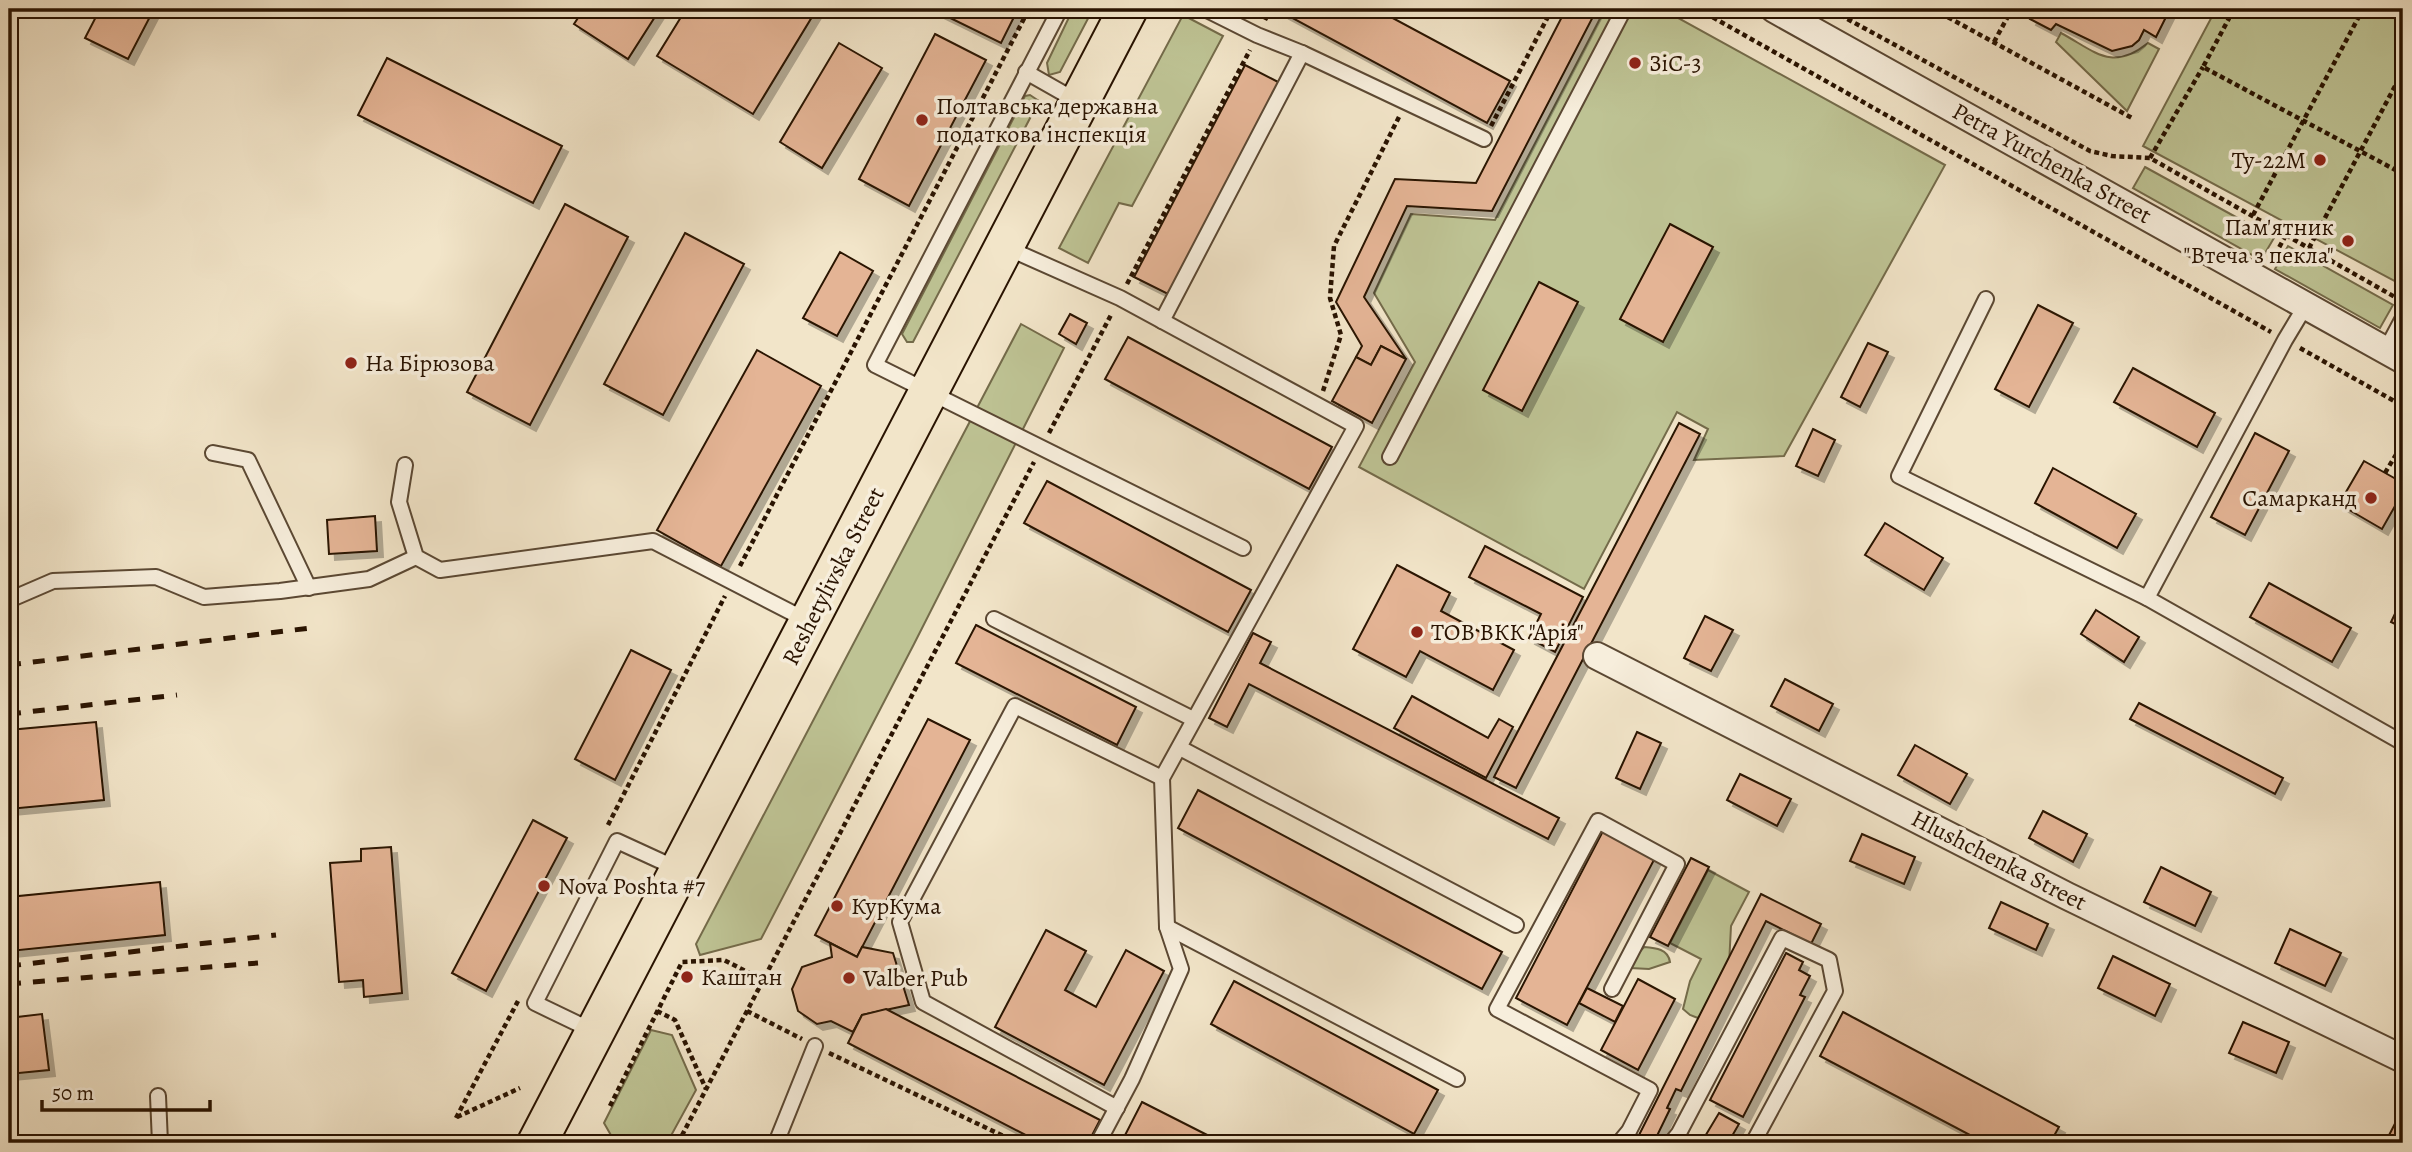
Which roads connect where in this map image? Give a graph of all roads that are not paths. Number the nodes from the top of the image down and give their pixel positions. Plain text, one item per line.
1 (1060, 9) edge
2 (1128, 9) edge
3 (1205, 9) edge
4 (1624, 9) edge
5 (1774, 9) edge
6 (1302, 53) junction
7 (1026, 72) junction
8 (1078, 102) junction
9 (1484, 139) road end
10 (1004, 246) junction
11 (1986, 299) dead end
12 (2306, 305) junction
13 (2403, 318) edge
14 (1162, 321) junction
15 (2395, 355) edge
16 (929, 391) junction
17 (213, 453) dead end
18 (1390, 457) dead end
19 (405, 466) dead end
20 (1243, 548) dead end
21 (416, 558) junction
22 (309, 588) junction
23 (2147, 598) junction
24 (9, 600) edge
25 (994, 619) dead end
26 (809, 621) junction
27 (1597, 656) dead end
28 (1194, 719) junction
29 (2403, 743) edge
30 (1180, 748) junction
31 (1162, 778) junction
32 (680, 870) junction
33 (1516, 925) dead end
34 (1167, 927) junction
35 (1612, 989) dead end
36 (595, 1032) junction
37 (815, 1046) road end
38 (2403, 1059) edge
39 (1457, 1079) dead end
40 (158, 1096) dead end
41 (1117, 1108) junction
42 (160, 1143) edge
43 (537, 1143) edge
44 (776, 1143) edge
45 (1098, 1143) edge
46 (1619, 1143) edge
47 (1671, 1143) edge
48 (1753, 1143) edge

1 - 7 lane
2 - 8 main road, Reshetylivska Street
3 - 6 lane
4 - 18 lane
5 - 12 street, Petra Yurchenka Street
6 - 9 lane
6 - 14 lane
7 - 8 lane
7 - 16 lane
8 - 10 main road, Reshetylivska Street
10 - 14 lane
10 - 16 main road, Reshetylivska Street
11 - 23 lane
12 - 15 street, Petra Yurchenka Street
12 - 23 lane
13 - 15 lane
14 - 28 lane
16 - 20 lane
16 - 26 main road, Reshetylivska Street
17 - 22 lane
19 - 21 lane
21 - 22 lane
21 - 26 lane
22 - 24 lane
23 - 29 lane
25 - 28 lane
26 - 32 main road, Reshetylivska Street
27 - 38 street, Hlushchenka Street
28 - 30 lane
30 - 31 lane
30 - 33 lane
31 - 34 lane
31 - 41 lane
32 - 36 main road, Reshetylivska Street
32 - 36 lane
34 - 39 lane
34 - 41 lane
35 - 46 lane
36 - 43 main road, Reshetylivska Street
37 - 44 lane
40 - 42 lane
41 - 45 lane
47 - 48 lane

